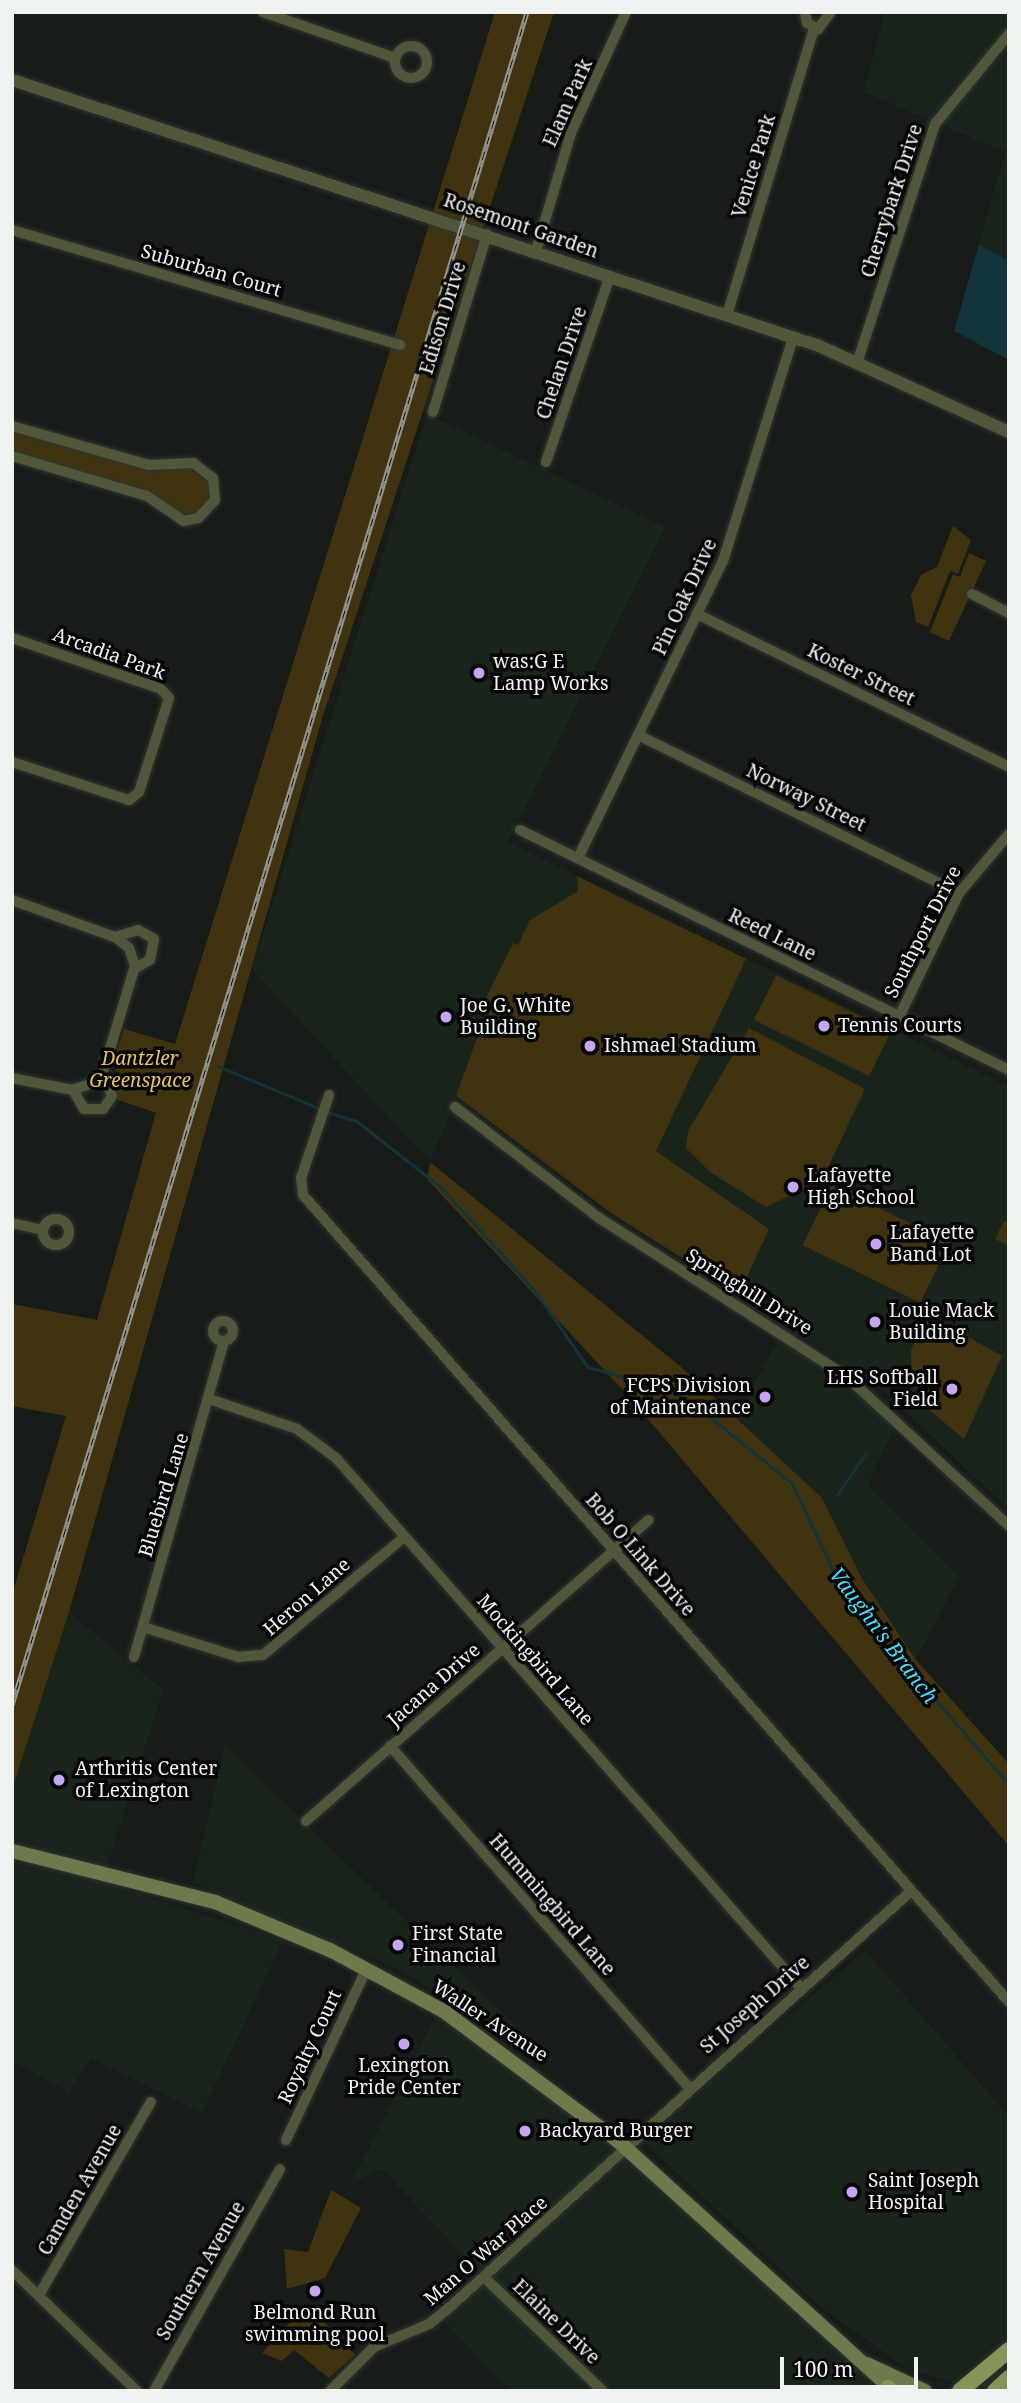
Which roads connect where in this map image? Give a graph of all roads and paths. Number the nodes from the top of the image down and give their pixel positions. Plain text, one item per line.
1 (263, 12) edge
2 (626, 12) edge
3 (805, 12) edge
4 (831, 12) edge
5 (814, 28) junction
6 (1009, 34) edge
7 (394, 58) dead end
8 (12, 80) edge
9 (12, 230) edge
10 (487, 234) junction
11 (536, 251) junction
12 (610, 276) junction
13 (727, 315) junction
14 (793, 337) junction
15 (400, 345) dead end
16 (858, 360) junction
17 (433, 412) dead end
18 (12, 426) edge
19 (1009, 432) edge
20 (12, 456) edge
21 (546, 462) dead end
22 (972, 594) dead end
23 (1009, 613) edge
24 (697, 614) junction
25 (12, 638) edge
26 (638, 734) junction
27 (12, 762) edge
28 (1009, 767) edge
29 (520, 830) dead end
30 (1009, 834) edge
31 (578, 858) junction
32 (959, 893) junction
33 (12, 900) edge
34 (115, 937) junction
35 (134, 969) junction
36 (899, 1017) junction
37 (1009, 1070) edge
38 (103, 1072) junction
39 (12, 1079) edge
40 (73, 1090) junction
41 (330, 1096) dead end
42 (455, 1107) dead end
43 (12, 1223) edge
44 (43, 1230) dead end
45 (224, 1342) dead end
46 (212, 1400) junction
47 (649, 1520) dead end
48 (1009, 1526) edge
49 (404, 1537) junction
50 (612, 1550) junction
51 (143, 1627) junction
52 (501, 1648) junction
53 (134, 1657) dead end
54 (390, 1746) junction
55 (306, 1821) dead end
56 (12, 1851) edge
57 (911, 1891) junction
58 (367, 1968) junction
59 (801, 1988) junction
60 (1009, 2003) edge
61 (688, 2087) junction
62 (151, 2102) dead end
63 (286, 2140) dead end
64 (623, 2146) junction
65 (280, 2169) dead end
66 (12, 2270) edge
67 (485, 2278) junction
68 (39, 2295) junction
69 (1009, 2350) edge
70 (865, 2364) junction
71 (1008, 2378) edge
72 (891, 2390) edge
73 (137, 2391) edge
74 (153, 2391) edge
75 (330, 2391) edge
76 (603, 2391) edge
77 (925, 2391) edge
78 (960, 2391) edge
79 (995, 2391) edge
80 (1006, 2391) edge

1 - 7 street
2 - 11 street, Elam Park
3 - 5 street
4 - 5 street, Venice Park
5 - 13 street, Venice Park
6 - 16 street, Cherrybark Drive
8 - 10 street, Rosemont Garden
9 - 15 street, Suburban Court
10 - 11 street, Rosemont Garden
10 - 17 street, Edison Drive
11 - 12 street, Rosemont Garden
12 - 13 street, Rosemont Garden
12 - 21 street, Chelan Drive
13 - 14 street, Rosemont Garden
14 - 16 street, Rosemont Garden
14 - 24 street, Pin Oak Drive
16 - 19 street, Rosemont Garden
18 - 20 street
22 - 23 street
24 - 26 street, Pin Oak Drive
24 - 28 street, Koster Street
25 - 27 street, Arcadia Park
26 - 31 street, Pin Oak Drive
26 - 32 street, Norway Street
29 - 31 street, Reed Lane
30 - 32 street, Southport Drive
31 - 36 street, Reed Lane
32 - 36 street, Southport Drive
33 - 34 street
34 - 35 street
34 - 35 street
35 - 38 street
36 - 37 street, Reed Lane
38 - 40 street
38 - 40 street
39 - 40 street
41 - 50 street, Bob O Link Drive
42 - 48 street, Springhill Drive
43 - 44 street
45 - 46 street, Bluebird Lane
46 - 49 street, Mockingbird Lane
46 - 51 street, Bluebird Lane
47 - 50 street, Jacana Drive
49 - 51 street, Heron Lane
49 - 52 street, Mockingbird Lane
50 - 52 street, Jacana Drive
50 - 57 street, Bob O Link Drive
51 - 53 street, Bluebird Lane
52 - 54 street, Jacana Drive
52 - 59 street, Mockingbird Lane
54 - 55 street, Jacana Drive
54 - 61 street, Hummingbird Lane
56 - 58 main road, Waller Avenue
57 - 59 street, St Joseph Drive
57 - 60 street, Bob O Link Drive
58 - 63 street, Royalty Court
58 - 64 main road, Waller Avenue
59 - 61 street, St Joseph Drive
61 - 64 street, St Joseph Drive
62 - 68 street, Camden Avenue
64 - 67 street, Man O War Place
64 - 70 main road, Waller Avenue
65 - 74 street, Southern Avenue
66 - 68 street
67 - 75 street, Man O War Place
67 - 76 street, Elaine Drive
68 - 73 street
69 - 78 main road
70 - 72 main road, Waller Avenue
70 - 77 main road, Waller Avenue
71 - 79 main road
71 - 80 main road

